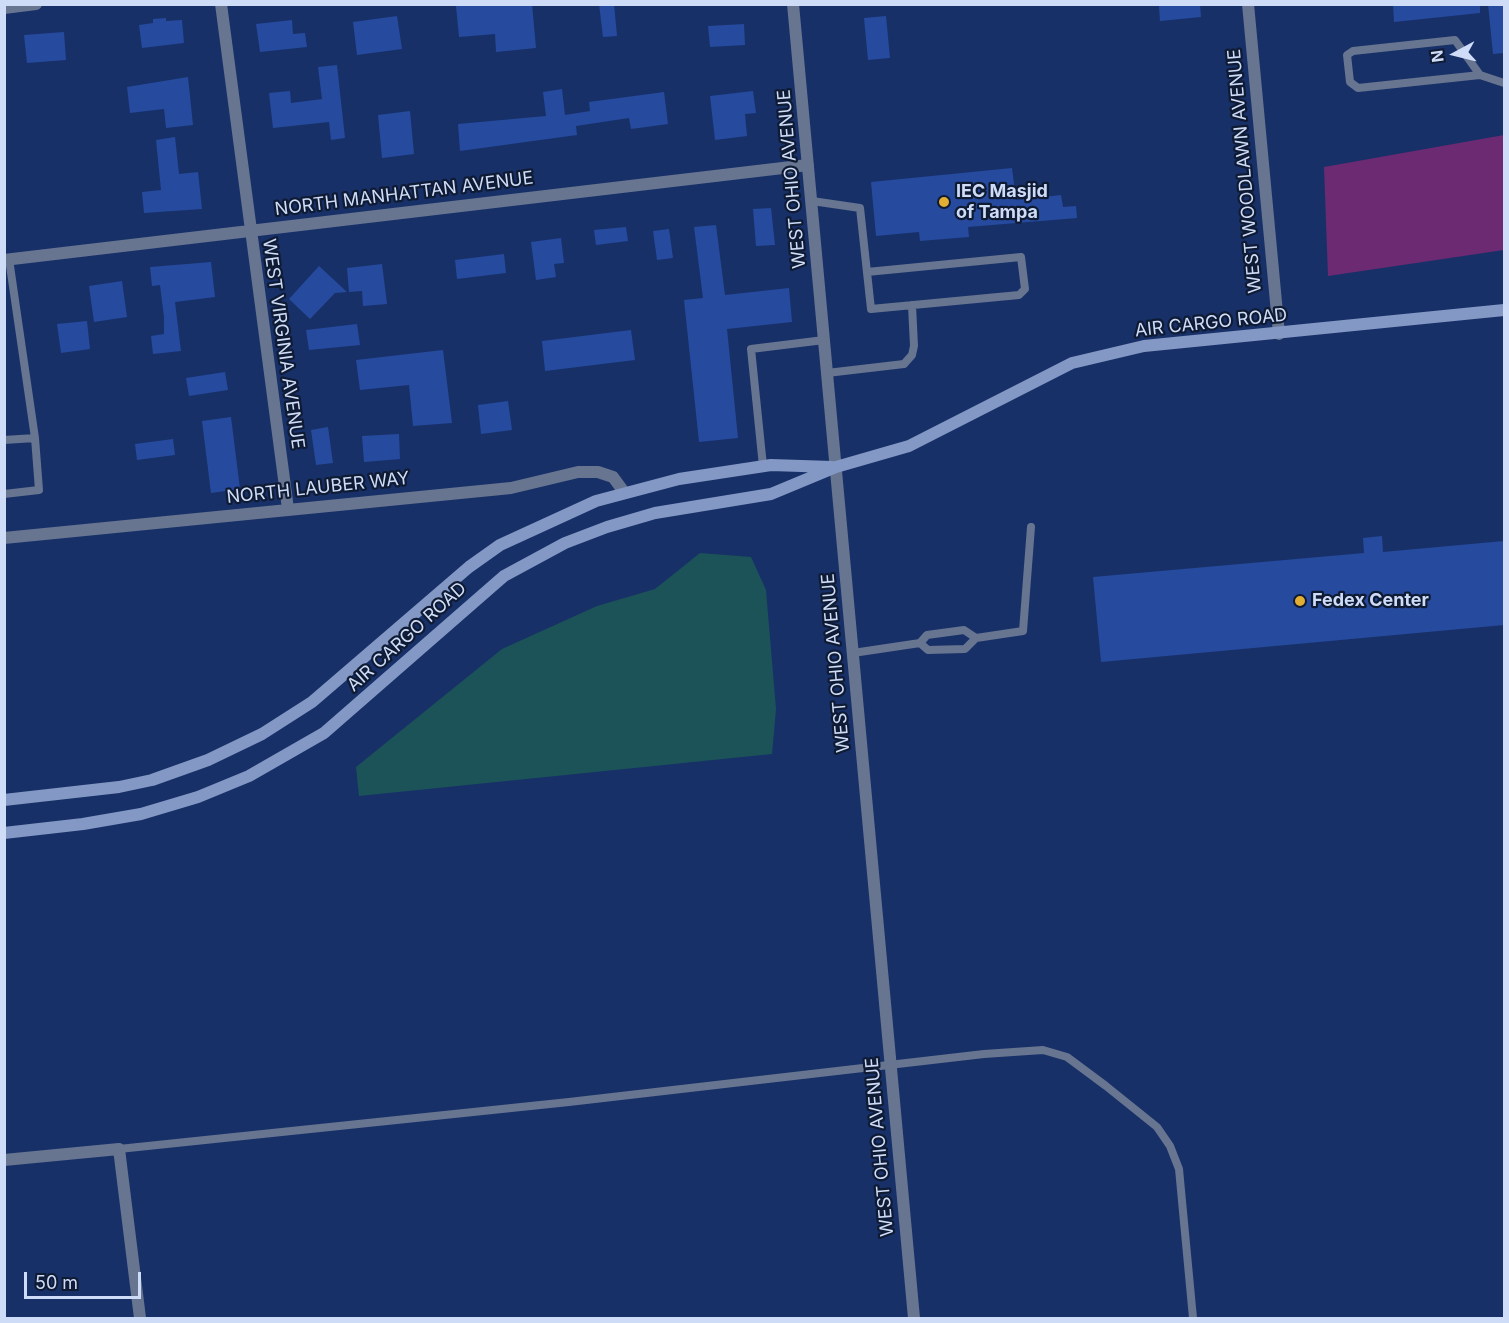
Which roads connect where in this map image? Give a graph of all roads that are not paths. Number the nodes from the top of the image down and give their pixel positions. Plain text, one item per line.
1 (36, 4) edge
2 (221, 4) edge
3 (793, 4) edge
4 (1248, 4) edge
5 (4, 8) edge
6 (1480, 75) junction
7 (1504, 83) edge
8 (808, 165) junction
9 (812, 201) junction
10 (250, 231) junction
11 (7, 260) edge
12 (867, 272) junction
13 (912, 305) junction
14 (1504, 310) edge
15 (1279, 334) junction
16 (824, 340) junction
17 (828, 373) junction
18 (35, 438) junction
19 (4, 440) edge
20 (763, 466) junction
21 (836, 467) junction
22 (624, 492) junction
23 (4, 494) edge
24 (288, 509) junction
25 (1031, 527) dead end
26 (4, 538) edge
27 (976, 638) junction
28 (920, 642) junction
29 (853, 653) junction
30 (4, 800) edge
31 (4, 832) edge
32 (890, 1064) junction
33 (119, 1149) junction
34 (4, 1160) edge
35 (140, 1318) edge
36 (914, 1318) edge
37 (1193, 1318) edge

1 - 5 street
2 - 10 street, WEST VIRGINIA AVENUE
3 - 8 street, WEST OHIO AVENUE
4 - 15 street, WEST WOODLAWN AVENUE
6 - 6 lane
6 - 7 lane
8 - 9 street, WEST OHIO AVENUE
8 - 10 street, NORTH MANHATTAN AVENUE
9 - 12 lane
9 - 16 street, WEST OHIO AVENUE
10 - 11 street, NORTH MANHATTAN AVENUE
10 - 24 street, WEST VIRGINIA AVENUE
11 - 18 lane
12 - 13 lane
12 - 13 lane
13 - 17 lane
14 - 15 street, AIR CARGO ROAD
15 - 21 street, AIR CARGO ROAD
16 - 17 street, WEST OHIO AVENUE
16 - 20 lane
17 - 21 street, WEST OHIO AVENUE
18 - 19 lane
18 - 23 lane
20 - 21 street, AIR CARGO ROAD
20 - 22 street, AIR CARGO ROAD
21 - 29 street, WEST OHIO AVENUE
21 - 31 street, AIR CARGO ROAD
22 - 24 street, NORTH LAUBER WAY
22 - 30 street, AIR CARGO ROAD
24 - 26 street, NORTH LAUBER WAY
25 - 27 lane
27 - 28 lane
27 - 28 lane
28 - 29 lane
29 - 32 street, WEST OHIO AVENUE
32 - 33 lane
32 - 36 street, WEST OHIO AVENUE
32 - 37 lane
33 - 34 street
33 - 35 street

